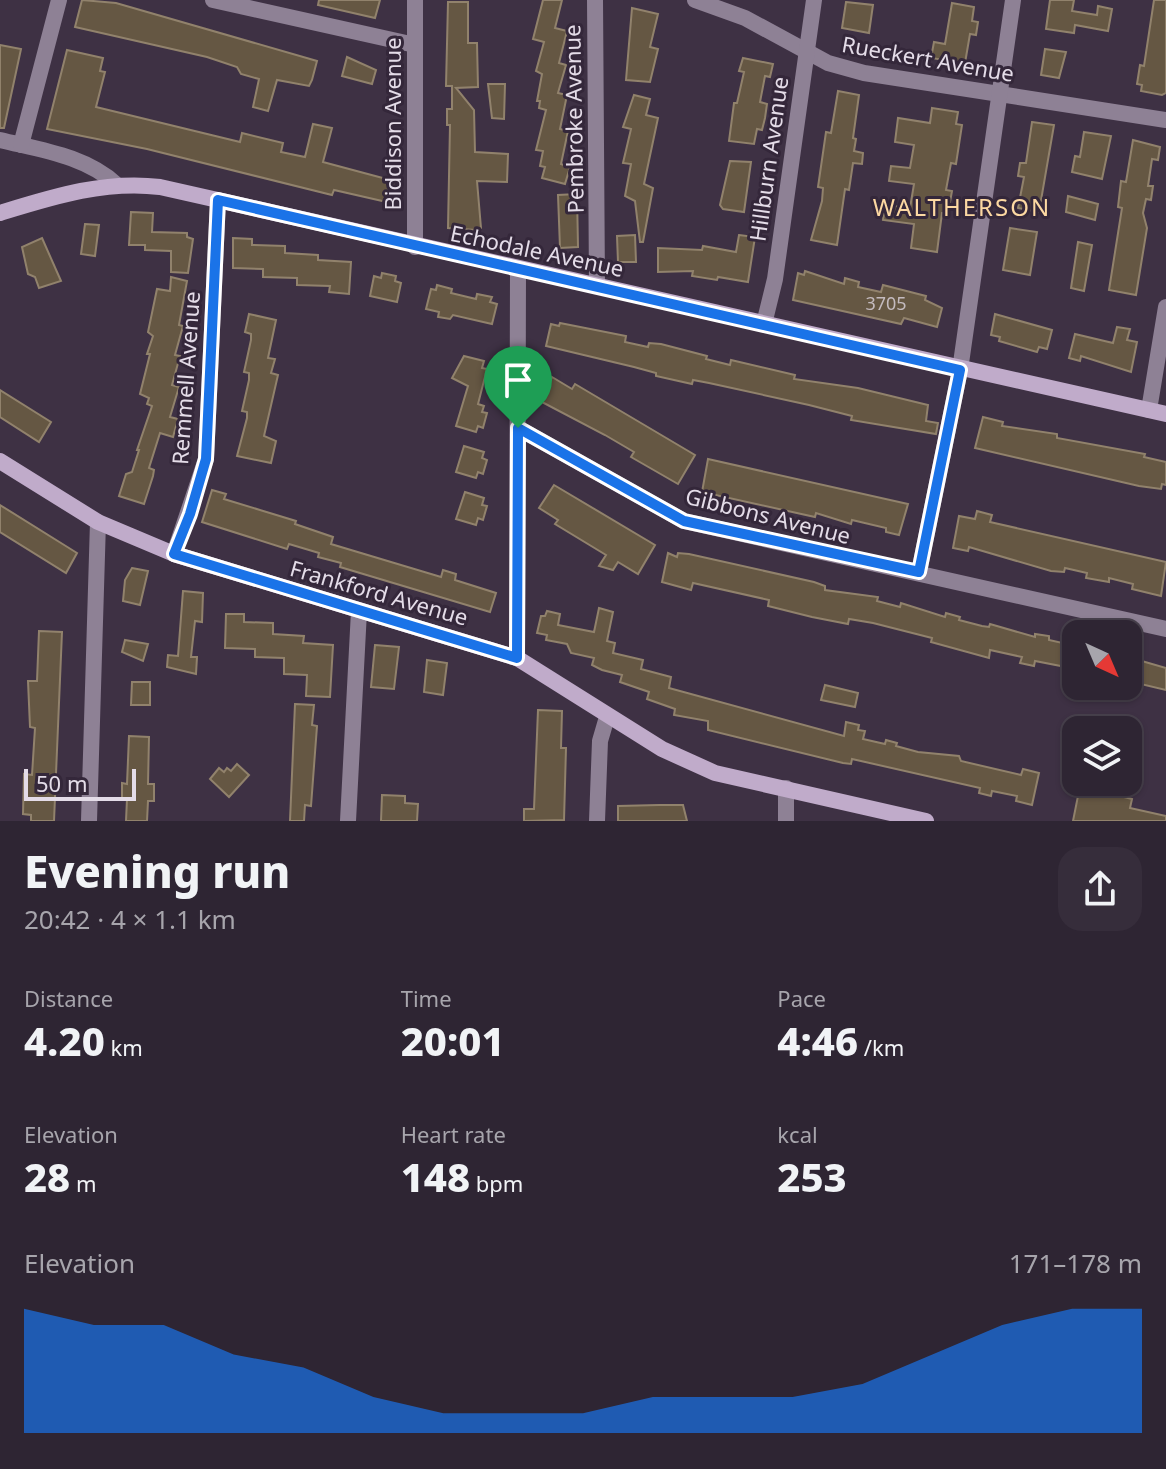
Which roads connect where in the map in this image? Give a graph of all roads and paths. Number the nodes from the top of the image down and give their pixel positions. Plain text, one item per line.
1 (59, 0) edge
2 (213, 0) edge
3 (415, 0) edge
4 (595, 0) edge
5 (695, 0) edge
6 (814, 0) edge
7 (1013, 0) edge
8 (415, 45) junction
9 (806, 53) junction
10 (999, 95) junction
11 (1166, 120) edge
12 (0, 140) edge
13 (21, 145) junction
14 (117, 185) junction
15 (218, 200) junction
16 (0, 213) edge
17 (415, 247) junction
18 (518, 269) junction
19 (597, 286) junction
20 (1166, 307) edge
21 (764, 324) junction
22 (960, 370) junction
23 (1158, 412) edge
24 (518, 428) junction
25 (0, 461) edge
26 (98, 522) junction
27 (174, 554) junction
28 (919, 572) junction
29 (359, 611) junction
30 (1166, 629) edge
31 (517, 658) junction
32 (607, 717) junction
33 (786, 788) junction
34 (89, 821) edge
35 (348, 821) edge
36 (597, 821) edge
37 (786, 821) edge
38 (926, 821) edge

1 - 13 street
2 - 8 street
3 - 8 street, Biddison Avenue
4 - 19 street, Pembroke Avenue
5 - 9 street, Rueckert Avenue
6 - 9 street, Hillburn Avenue
7 - 10 street
8 - 17 street, Biddison Avenue
9 - 10 street, Rueckert Avenue
9 - 21 street, Hillburn Avenue
10 - 11 street, Rueckert Avenue
10 - 22 street
12 - 13 street
13 - 14 street
14 - 15 main road, Echodale Avenue
14 - 16 main road, Echodale Avenue
15 - 17 main road, Echodale Avenue
15 - 27 street, Remmell Avenue
17 - 18 main road, Echodale Avenue
18 - 19 main road, Echodale Avenue
18 - 24 street
19 - 21 main road, Echodale Avenue
20 - 23 street
21 - 22 main road, Echodale Avenue
22 - 23 main road, Echodale Avenue
22 - 28 street
24 - 28 street, Gibbons Avenue
24 - 31 street
25 - 26 main road, Frankford Avenue
26 - 27 main road, Frankford Avenue
26 - 34 street
27 - 29 main road, Frankford Avenue
28 - 30 street, Gibbons Avenue
29 - 31 main road, Frankford Avenue
29 - 35 street
31 - 32 main road, Frankford Avenue
32 - 33 main road, Frankford Avenue
32 - 36 street
33 - 37 street
33 - 38 main road, Frankford Avenue

